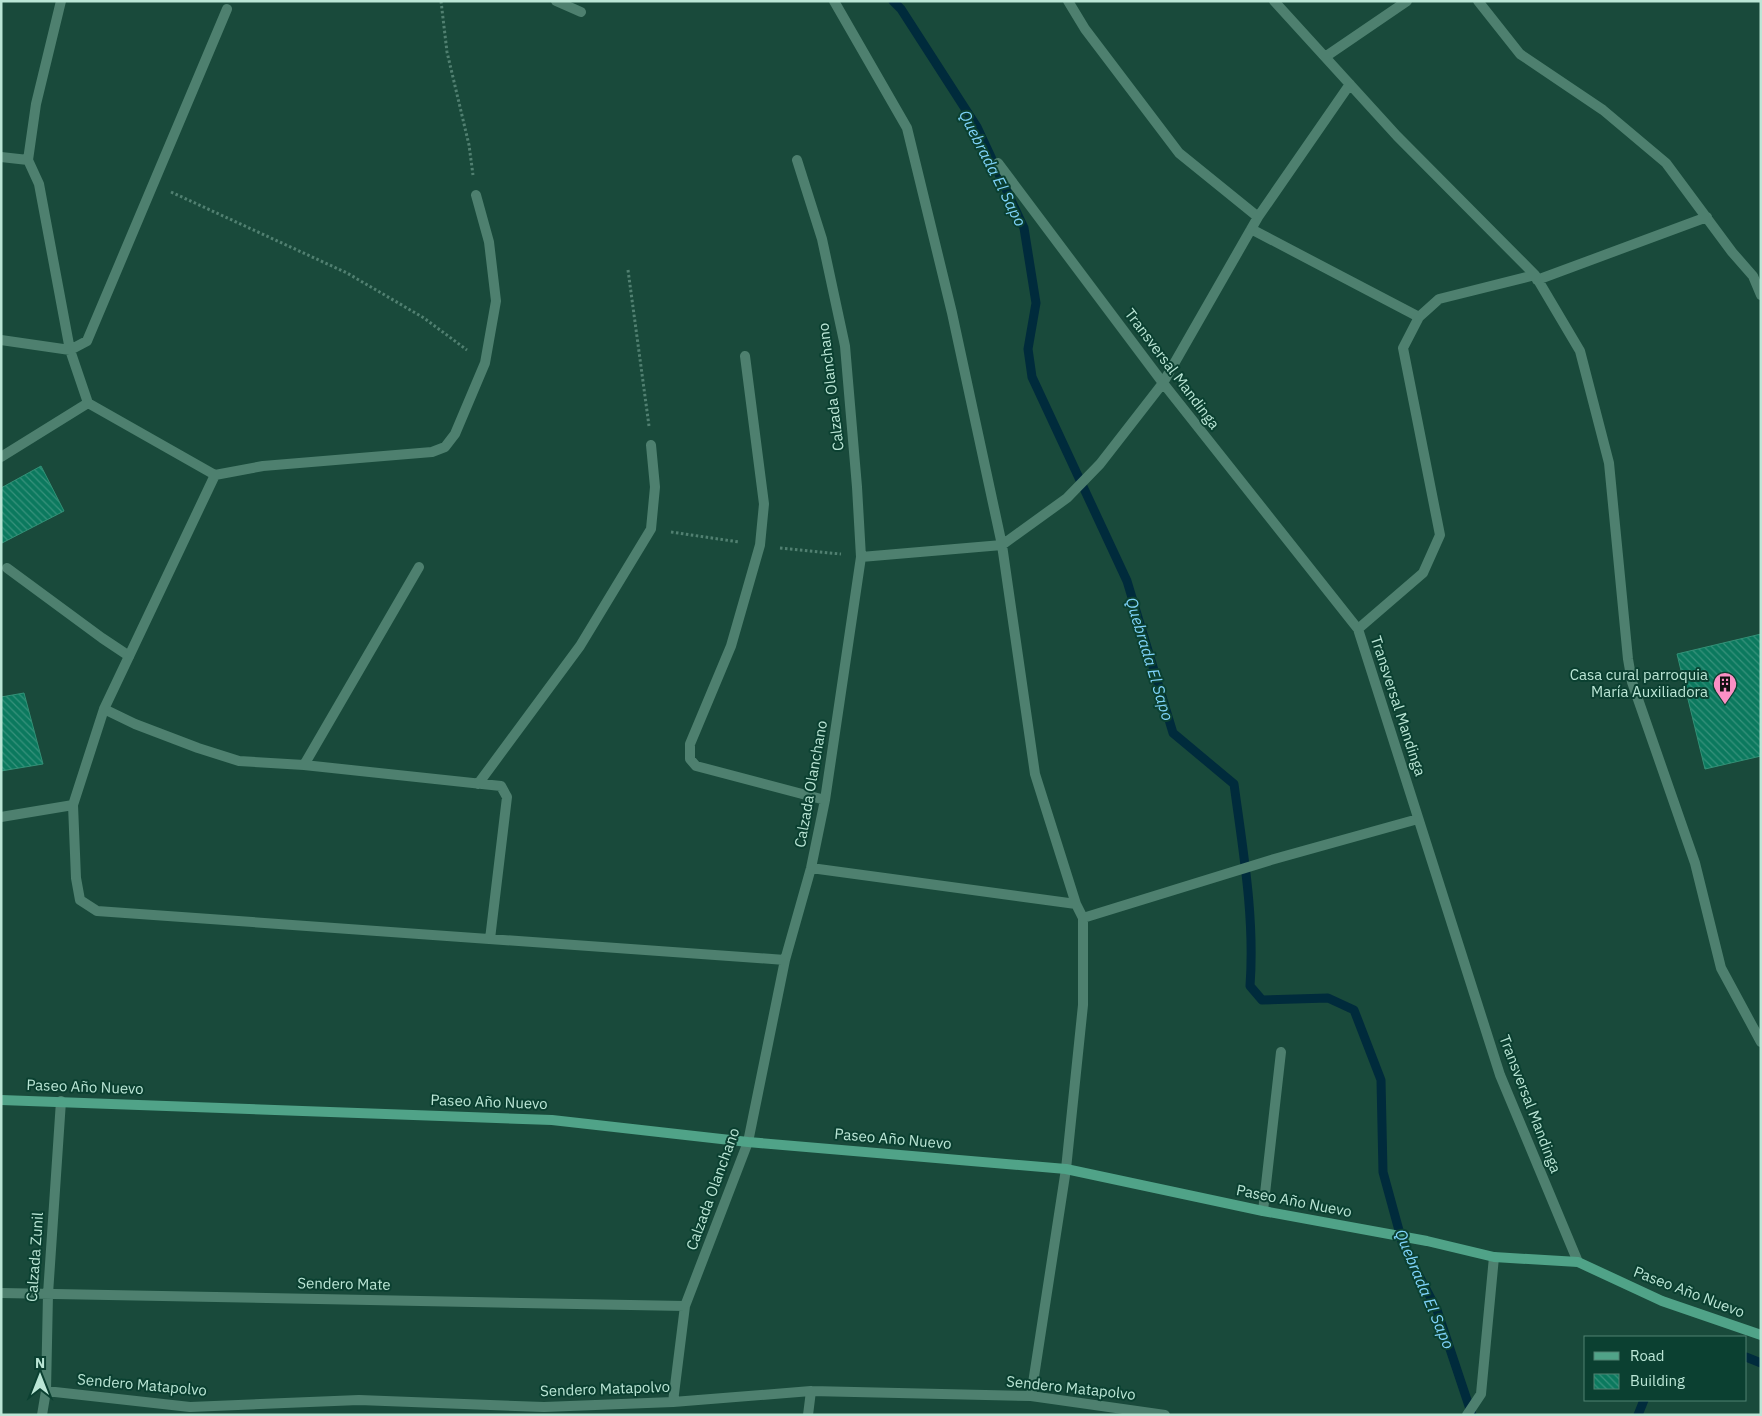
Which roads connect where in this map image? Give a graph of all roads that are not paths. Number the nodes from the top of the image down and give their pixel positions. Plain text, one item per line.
1 (61, 1) edge
2 (556, 1) edge
3 (834, 1) edge
4 (1068, 1) edge
5 (1274, 1) edge
6 (1407, 1) edge
7 (1478, 1) edge
8 (227, 9) dead end
9 (581, 12) dead end
10 (1325, 57) junction
11 (1350, 84) junction
12 (1, 158) edge
13 (28, 160) junction
14 (797, 160) dead end
15 (998, 163) dead end
16 (476, 195) road end
17 (1258, 217) junction
18 (1707, 217) junction
19 (1251, 229) junction
20 (1757, 273) edge
21 (1536, 277) junction
22 (1761, 295) edge
23 (1419, 316) junction
24 (1, 340) edge
25 (70, 350) junction
26 (745, 356) dead end
27 (1163, 383) junction
28 (88, 403) junction
29 (651, 445) road end
30 (1, 457) edge
31 (215, 475) junction
32 (1002, 545) junction
33 (861, 557) junction
34 (419, 567) dead end
35 (7, 568) dead end
36 (1358, 629) junction
37 (129, 656) junction
38 (104, 710) junction
39 (304, 765) junction
40 (478, 784) junction
41 (825, 800) junction
42 (73, 805) junction
43 (1, 817) edge
44 (1418, 819) junction
45 (811, 868) junction
46 (1076, 904) junction
47 (1083, 918) junction
48 (490, 939) junction
49 (785, 960) junction
50 (1761, 1042) edge
51 (1281, 1052) dead end
52 (1, 1100) edge
53 (61, 1101) junction
54 (748, 1142) junction
55 (1066, 1169) junction
56 (1263, 1211) junction
57 (1494, 1257) junction
58 (1578, 1262) junction
59 (1, 1293) edge
60 (48, 1294) junction
61 (685, 1306) junction
62 (1761, 1335) edge
63 (46, 1390) junction
64 (810, 1390) junction
65 (1031, 1396) junction
66 (673, 1402) junction
67 (42, 1415) edge
68 (808, 1415) edge
69 (1165, 1415) edge
70 (1467, 1415) edge

1 - 13 street
2 - 9 street
3 - 32 street
4 - 17 street
5 - 10 street
6 - 10 street
7 - 18 street
8 - 25 street
10 - 11 street
11 - 17 street
11 - 21 street
12 - 13 street
13 - 25 street
14 - 33 street, Calzada Olanchano
15 - 27 street, Transversal Mandinga
16 - 31 street
17 - 19 street
18 - 20 street
18 - 21 street
19 - 23 street
19 - 27 street
20 - 22 street
21 - 23 street
21 - 50 street
23 - 36 street
24 - 25 street
25 - 28 street
26 - 41 street
27 - 32 street
27 - 36 street, Transversal Mandinga
28 - 30 street
28 - 31 street
29 - 40 street
31 - 37 street
32 - 33 street
32 - 46 street
33 - 41 street, Calzada Olanchano
34 - 39 street
35 - 37 street
36 - 44 street, Transversal Mandinga
37 - 38 street
38 - 39 street
38 - 42 street
39 - 40 street
40 - 48 street
41 - 45 street, Calzada Olanchano
42 - 43 street
42 - 48 street
44 - 47 street
44 - 58 street, Transversal Mandinga
45 - 46 street
45 - 49 street, Calzada Olanchano
46 - 47 street
47 - 55 street
48 - 49 street
49 - 54 street, Calzada Olanchano
51 - 56 street
52 - 53 street, Paseo Año Nuevo
53 - 54 street, Paseo Año Nuevo
53 - 60 street, Calzada Zunil
54 - 55 street, Paseo Año Nuevo
54 - 61 street, Calzada Olanchano
55 - 56 street, Paseo Año Nuevo
55 - 65 street
56 - 57 street, Paseo Año Nuevo
57 - 58 street, Paseo Año Nuevo
57 - 70 street
58 - 62 street, Paseo Año Nuevo
59 - 60 street, Sendero Mate
60 - 61 street, Sendero Mate
60 - 63 street, Calzada Zunil
61 - 66 street, Calzada Olanchano
63 - 66 street, Sendero Matapolvo
63 - 67 street, Calzada Zunil
64 - 65 street, Sendero Matapolvo
64 - 66 street, Sendero Matapolvo
64 - 68 street
65 - 69 street, Sendero Matapolvo

